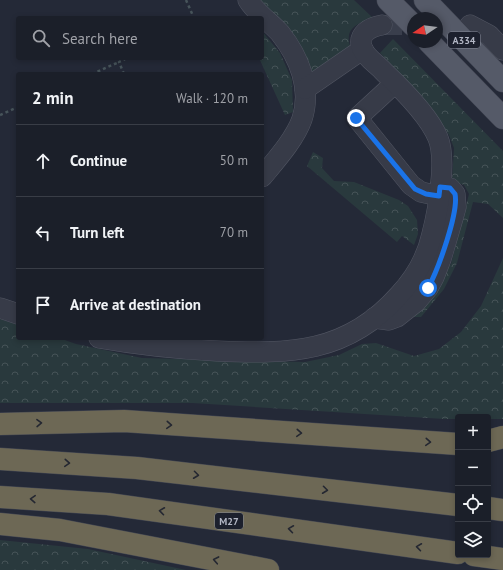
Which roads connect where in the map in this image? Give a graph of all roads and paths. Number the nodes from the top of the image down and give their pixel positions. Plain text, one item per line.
1 (186, 0) edge
2 (248, 0) edge
3 (388, 0) edge
4 (425, 0) edge
5 (193, 16) edge
6 (262, 16) edge
7 (264, 18) edge
8 (407, 19) edge
9 (382, 25) tunnel mouth
10 (470, 25) dead end
11 (435, 48) edge
12 (363, 49) junction
13 (503, 50) edge
14 (123, 60) edge
15 (119, 62) junction
16 (96, 72) edge
17 (123, 72) edge
18 (503, 80) edge
19 (395, 83) junction
20 (305, 89) junction
21 (16, 108) edge
22 (0, 114) edge
23 (503, 118) edge
24 (264, 175) edge
25 (439, 191) junction
26 (0, 308) edge
27 (16, 313) edge
28 (111, 340) edge
29 (125, 340) edge
30 (141, 345) junction
31 (0, 424) edge
32 (503, 438) edge
33 (491, 440) edge
34 (455, 444) edge
35 (491, 446) edge
36 (503, 447) edge
37 (0, 459) edge
38 (0, 497) edge
39 (455, 505) edge
40 (491, 508) edge
41 (503, 510) edge
42 (0, 524) edge
43 (455, 553) edge
44 (491, 557) edge
45 (503, 559) edge
46 (268, 570) edge

1 - 5 path
2 - 6 lane
3 - 8 main road
4 - 18 main road, A334
7 - 20 lane
9 - 12 lane
10 - 13 lane
11 - 23 main road, A334
12 - 19 lane
12 - 20 lane
14 - 15 path
15 - 16 path
15 - 17 path
19 - 25 lane
19 - 25 lane
20 - 24 lane
21 - 22 path
25 - 30 lane
26 - 27 lane
28 - 30 lane
29 - 30 lane
31 -> 34 highway
32 - 33 highway
35 - 36 highway
37 -> 39 highway
43 -> 38 highway, M27
40 - 41 highway
46 -> 42 highway
44 - 45 highway

